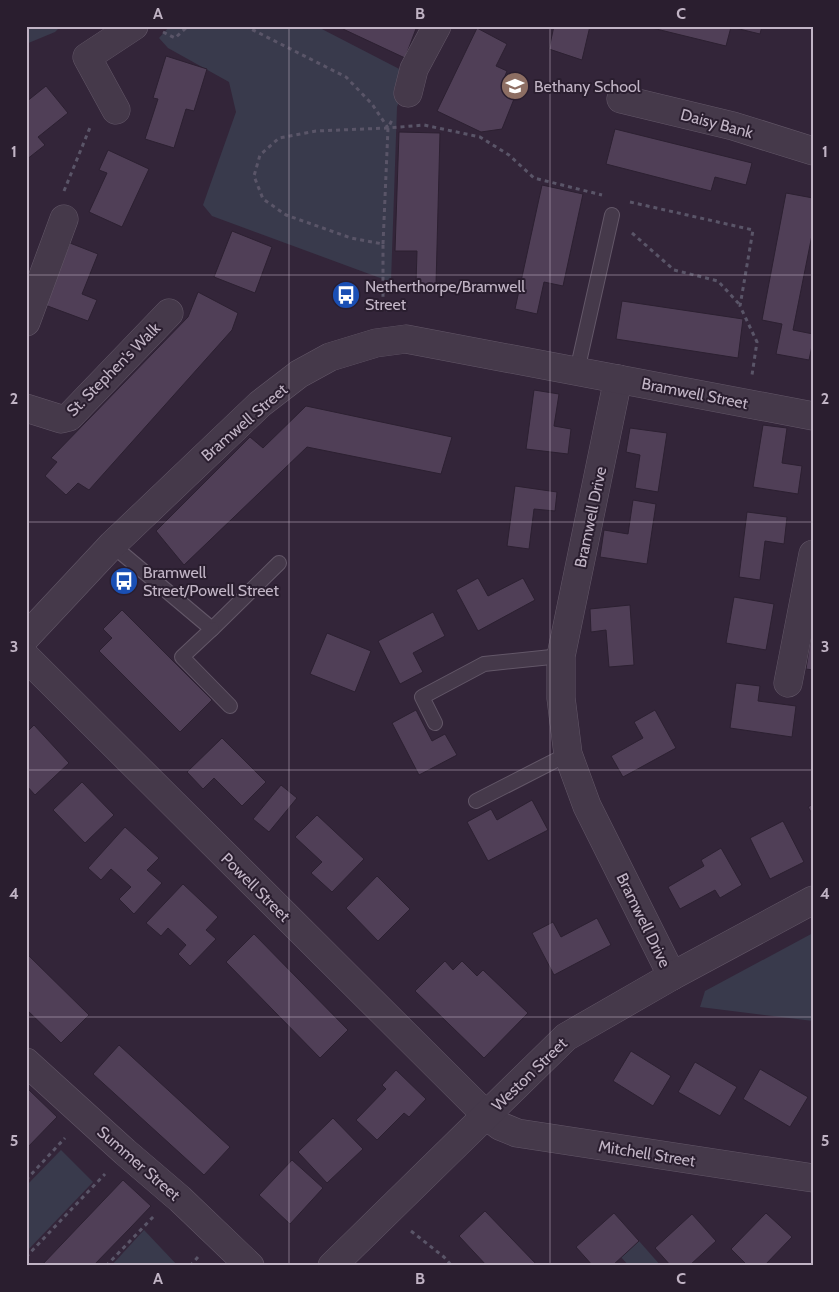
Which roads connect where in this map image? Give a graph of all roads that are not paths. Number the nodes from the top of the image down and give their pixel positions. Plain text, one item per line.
1 (437, 26) edge
2 (145, 27) edge
3 (408, 93) dead end
4 (621, 99) dead end
5 (112, 104) road end
6 (813, 151) edge
7 (612, 215) road end
8 (64, 219) road end
9 (169, 313) dead end
10 (26, 322) edge
11 (577, 371) junction
12 (618, 379) junction
13 (26, 408) edge
14 (813, 416) edge
15 (112, 545) junction
16 (813, 554) edge
17 (279, 563) dead end
18 (808, 607) edge
19 (212, 628) junction
20 (26, 637) edge
21 (561, 656) junction
22 (26, 657) edge
23 (788, 684) dead end
24 (230, 706) dead end
25 (435, 724) dead end
26 (568, 754) junction
27 (476, 801) dead end
28 (813, 900) edge
29 (672, 976) junction
30 (26, 1062) edge
31 (486, 1116) junction
32 (813, 1178) edge
33 (250, 1266) edge
34 (332, 1266) edge

1 - 3 street
2 - 5 street
4 - 6 street, Daisy Bank
7 - 11 lane
8 - 10 street
9 - 13 street, St. Stephen's Walk
11 - 12 street, Bramwell Street
11 - 15 street, Bramwell Street
12 - 14 street, Bramwell Street
12 - 21 street, Bramwell Drive
15 - 19 lane
15 - 20 street, Bramwell Street
16 - 18 street
17 - 19 lane
18 - 23 street
19 - 24 lane
21 - 25 lane
21 - 26 street, Bramwell Drive
22 - 31 street, Powell Street
26 - 27 lane
26 - 29 street, Bramwell Drive
28 - 29 street, Weston Street
29 - 31 street, Weston Street
30 - 33 street, Summer Street
31 - 32 street, Mitchell Street
31 - 34 street, Weston Street

